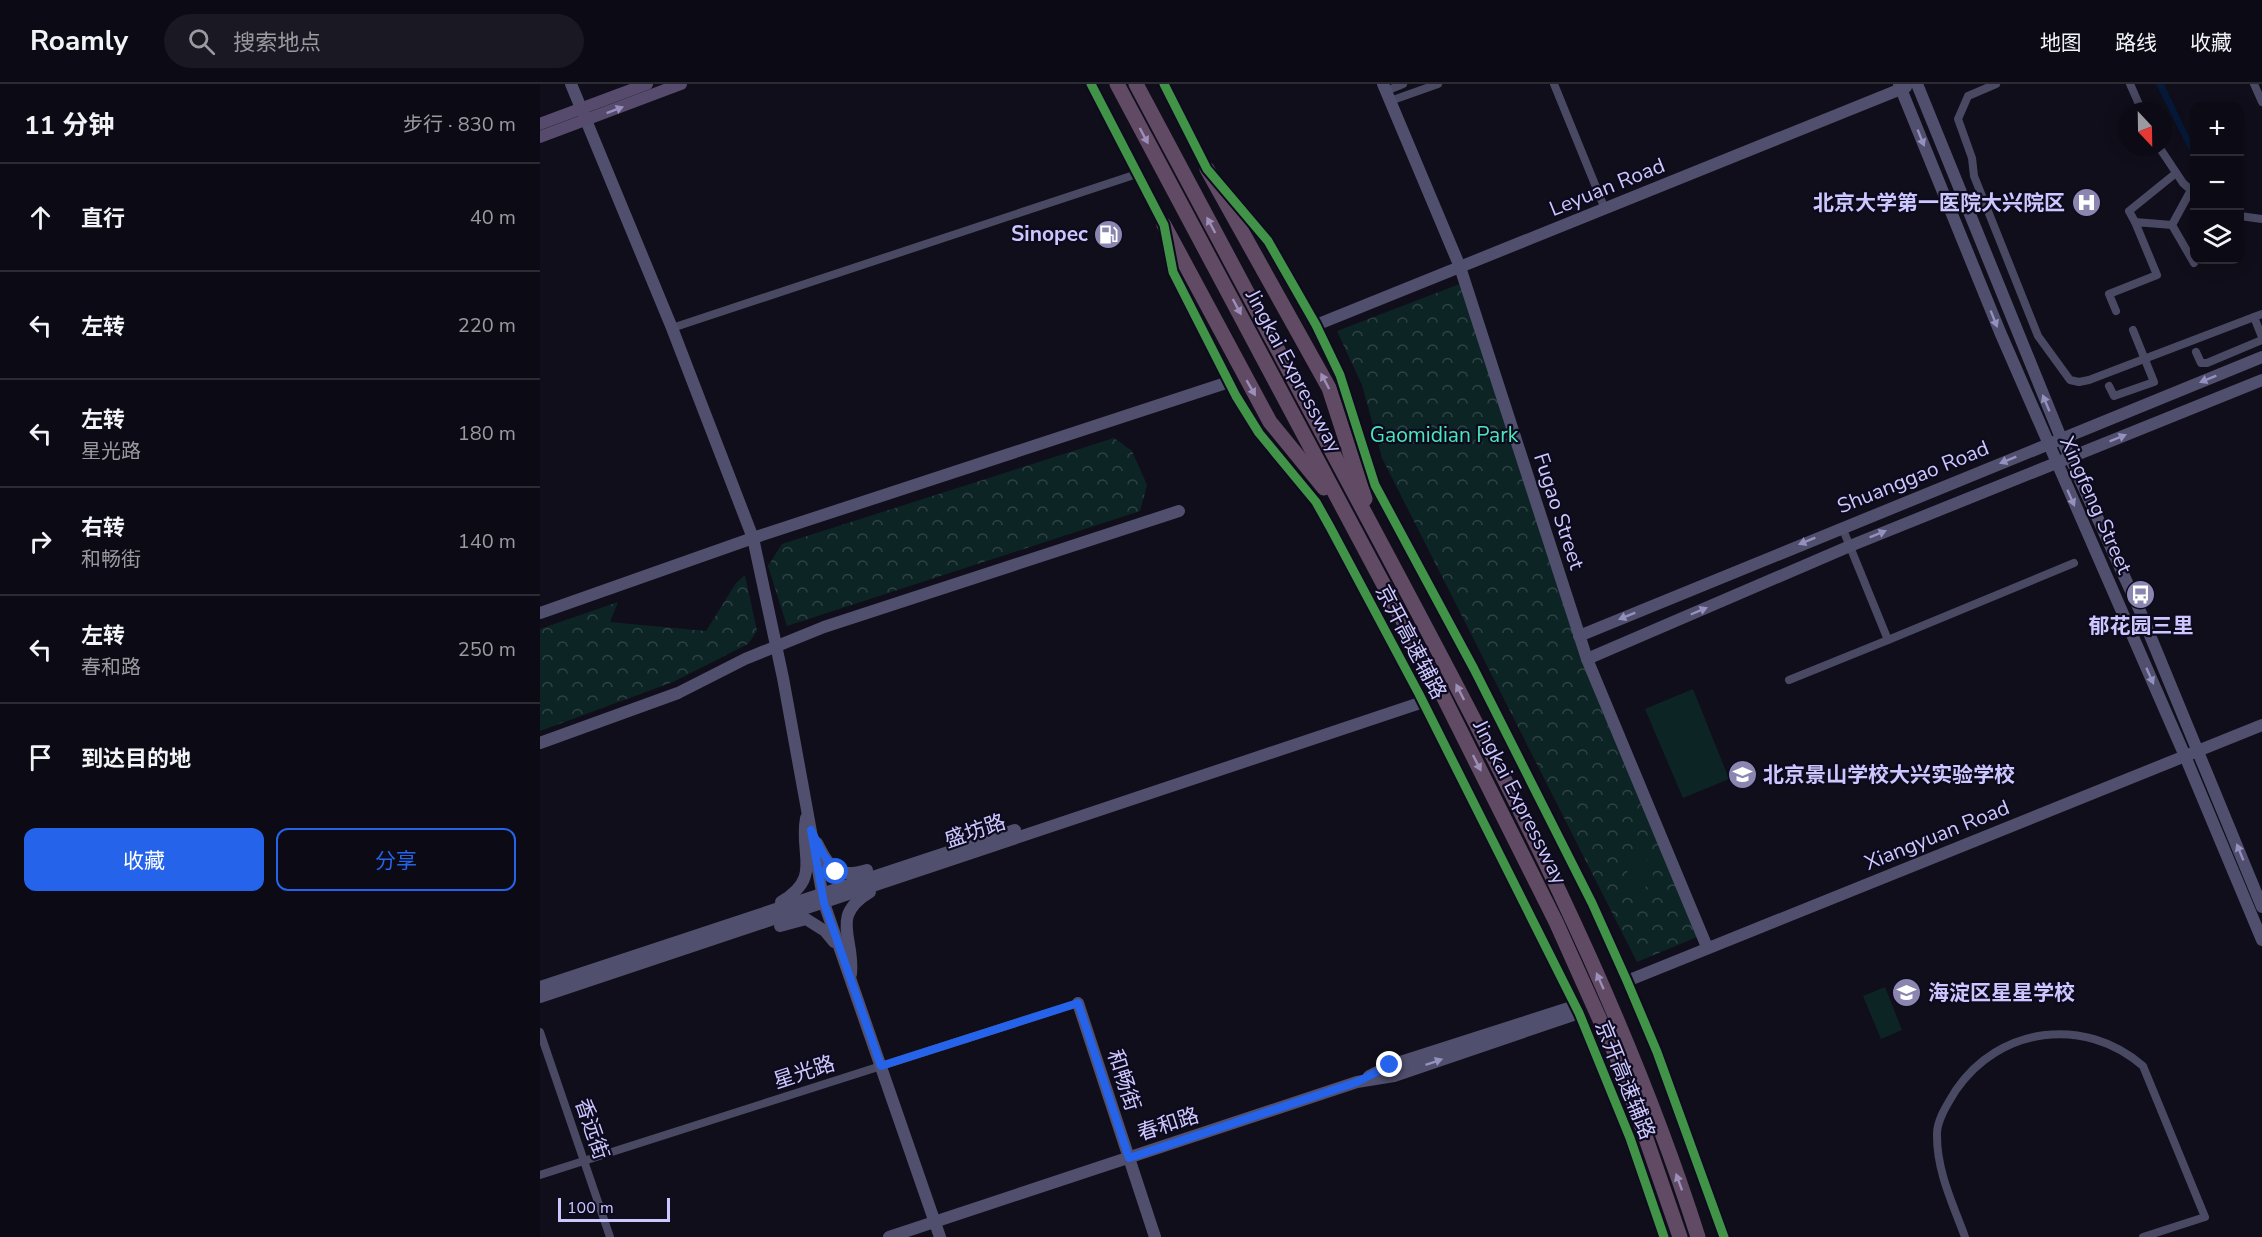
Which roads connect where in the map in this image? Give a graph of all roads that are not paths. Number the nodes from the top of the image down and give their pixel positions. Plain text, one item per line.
1 (571, 84) edge
2 (647, 84) edge
3 (681, 84) edge
4 (1091, 84) edge
5 (1117, 84) edge
6 (1136, 84) edge
7 (1164, 84) edge
8 (1403, 84) edge
9 (1438, 84) edge
10 (1554, 84) edge
11 (1996, 84) edge
12 (2130, 84) edge
13 (2254, 84) edge
14 (1908, 85) edge
15 (1386, 92) edge
16 (2138, 102) edge
17 (2262, 102) edge
18 (583, 116) junction
19 (540, 124) edge
20 (540, 137) edge
21 (2165, 156) edge
22 (1207, 169) junction
23 (2176, 173) junction
24 (1137, 174) junction
25 (2190, 189) edge
26 (2190, 197) edge
27 (1605, 209) junction
28 (2244, 217) edge
29 (2262, 219) edge
30 (2135, 222) junction
31 (1164, 225) junction
32 (2172, 225) junction
33 (2190, 256) edge
34 (1460, 267) junction
35 (2116, 311) dead end
36 (2258, 316) edge
37 (1316, 325) junction
38 (672, 328) junction
39 (2133, 330) dead end
40 (2262, 339) edge
41 (2196, 352) dead end
42 (2262, 357) edge
43 (2145, 359) junction
44 (2262, 380) edge
45 (1229, 382) junction
46 (2109, 386) dead end
47 (2061, 438) junction
48 (2047, 444) junction
49 (2069, 458) junction
50 (2055, 463) junction
51 (1910, 499) junction
52 (1179, 511) dead end
53 (1918, 518) junction
54 (1842, 527) junction
55 (753, 538) junction
56 (1370, 540) junction
57 (1850, 546) junction
58 (2074, 563) dead end
59 (2140, 611) junction
60 (540, 613) edge
61 (2124, 618) junction
62 (1579, 636) junction
63 (1888, 640) junction
64 (776, 645) junction
65 (1587, 659) junction
66 (1789, 680) dead end
67 (1421, 698) junction
68 (2262, 725) edge
69 (540, 743) edge
70 (2199, 751) junction
71 (2185, 756) junction
72 (807, 811) junction
73 (811, 830) junction
74 (907, 865) junction
75 (884, 883) junction
76 (823, 898) junction
77 (2262, 907) edge
78 (768, 910) junction
79 (749, 928) junction
80 (2262, 940) edge
81 (1707, 948) junction
82 (843, 956) junction
83 (850, 978) junction
84 (1627, 981) junction
85 (540, 987) edge
86 (540, 997) edge
87 (1078, 1003) joint
88 (1577, 1010) junction
89 (540, 1032) edge
90 (881, 1066) junction
91 (1129, 1158) junction
92 (584, 1161) junction
93 (540, 1175) edge
94 (935, 1222) junction
95 (610, 1237) edge
96 (889, 1237) edge
97 (940, 1237) edge
98 (1155, 1237) edge
99 (1664, 1237) edge
100 (1680, 1237) edge
101 (1698, 1237) edge
102 (1724, 1237) edge
103 (1965, 1237) edge
104 (2143, 1237) edge

1 - 18 street
2 - 18 main road
18 -> 3 main road
4 - 24 street, 京开高速辅路
5 -> 56 highway, Jingkai Expressway
56 -> 6 highway, Jingkai Expressway
7 - 22 street, 京开高速辅路
8 - 15 street
9 - 15 street
10 - 27 street
11 - 43 street
12 - 16 street
13 - 17 street
14 - 27 street, Leyuan Road
47 -> 14 street, Xingfeng Street
14 -> 48 street, Xingfeng Street
15 - 34 street, Fugao Street
18 - 19 main road
18 - 20 main road
18 - 38 street
21 - 23 street
22 - 37 street, 京开高速辅路
56 -> 22 highway
23 - 25 street
23 - 30 street
24 - 31 street, 京开高速辅路
24 - 38 street
26 - 32 street
27 - 34 street, Leyuan Road
28 - 29 street
30 - 32 street
30 - 35 street
31 - 45 street, 京开高速辅路
31 -> 56 highway
32 - 33 street
34 - 37 street, Leyuan Road
34 - 62 street, Fugao Street
36 - 40 street
36 - 43 street
37 - 84 street, 京开高速辅路
38 - 55 street
39 - 43 street
40 - 41 street
42 -> 47 street, Shuanggao Road
43 - 46 street
49 -> 44 street, Shuanggao Road
45 - 55 street
45 - 67 street, 京开高速辅路
47 - 48 street, Shuanggao Road
47 - 49 street, Xingfeng Street
48 - 50 street, Xingfeng Street
48 -> 51 street, Shuanggao Road
49 - 50 street, Shuanggao Road
49 - 59 street, Xingfeng Street
50 - 53 street, Shuanggao Road
50 -> 61 street, Xingfeng Street
51 - 53 street
51 - 54 street, Shuanggao Road
52 - 64 street
57 -> 53 street, Shuanggao Road
54 - 57 street
54 -> 62 street, Shuanggao Road
55 - 60 street
55 - 64 street
56 -> 100 highway, Jingkai Expressway
101 -> 56 highway, Jingkai Expressway
57 - 63 street
65 -> 57 street, Shuanggao Road
58 - 63 street
59 - 61 street
59 - 70 street, Xingfeng Street
61 -> 71 street, Xingfeng Street
62 - 65 street, Fugao Street
63 - 66 street
64 - 69 street
64 - 72 street
65 - 81 street, Fugao Street
67 - 74 street, 盛坊路
67 - 75 street, 盛坊路
67 - 88 street, 京开高速辅路
68 - 70 street, Xiangyuan Road
70 - 71 street, Xiangyuan Road
77 -> 70 street, Xingfeng Street
71 - 80 street, Xingfeng Street
71 - 81 street, Xiangyuan Road
72 - 73 street
72 - 78 street
73 - 74 street
73 - 76 street
74 - 76 street, 盛坊路
75 - 76 street, 盛坊路
75 - 83 street
76 - 78 street, 盛坊路
76 - 79 street, 盛坊路
76 - 82 street
78 - 85 street, 盛坊路
79 - 82 street
79 - 86 street, 盛坊路
81 - 84 street, Xiangyuan Road
82 - 83 street
83 - 90 street
84 - 102 street, 京开高速辅路
87 - 90 street, 星光路
87 - 91 street, 和畅街
88 - 91 street, 春和路
88 - 99 street, 京开高速辅路
89 - 92 street, 香远街
90 - 92 street, 星光路
90 - 94 street
91 - 94 street, 春和路
91 - 98 street, 和畅街
92 - 93 street, 星光路
92 - 95 street, 香远街
94 - 96 street, 春和路
94 - 97 street
103 - 104 street

